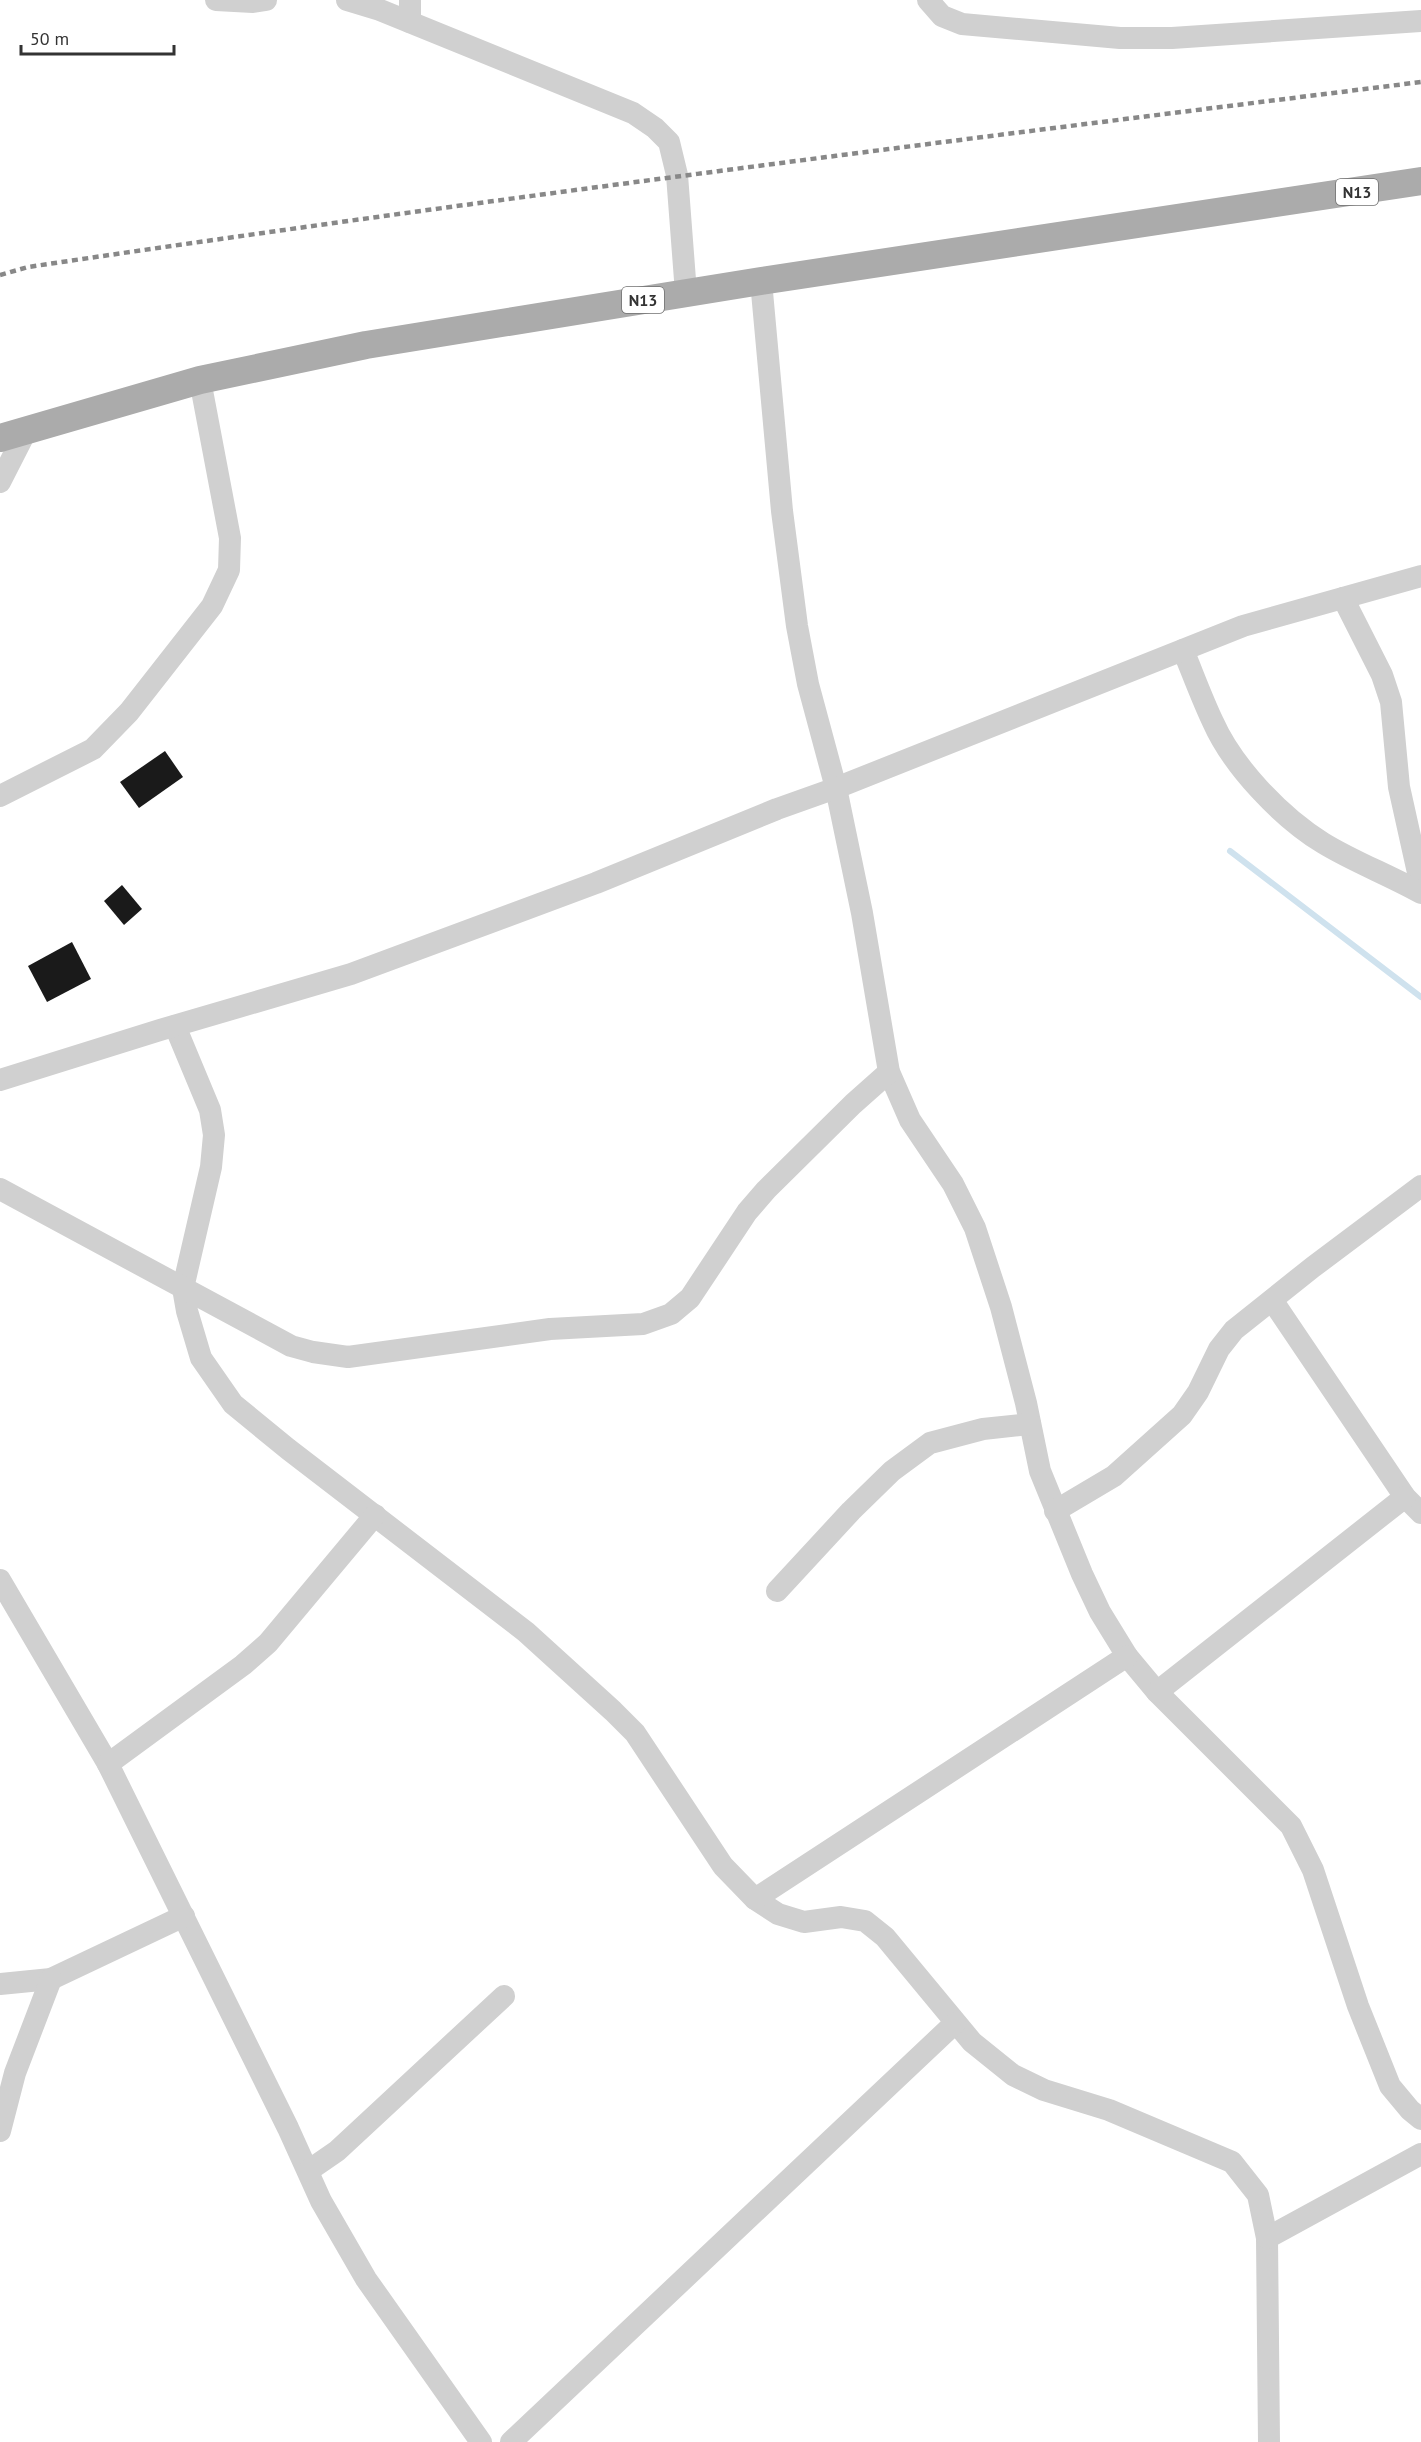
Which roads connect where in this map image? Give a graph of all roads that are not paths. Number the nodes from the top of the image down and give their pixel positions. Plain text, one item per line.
1 (216, 0) edge
2 (266, 0) edge
3 (347, 0) edge
4 (928, 0) edge
5 (410, 11) edge
6 (1421, 21) edge
7 (1421, 182) edge
8 (761, 281) junction
9 (686, 293) junction
10 (200, 380) junction
11 (13, 434) edge
12 (0, 482) edge
13 (1421, 576) edge
14 (1343, 598) junction
15 (1183, 650) junction
16 (836, 788) junction
17 (0, 796) edge
18 (1421, 886) edge
19 (1421, 892) edge
20 (175, 1026) junction
21 (889, 1072) junction
22 (0, 1080) edge
23 (1421, 1186) edge
24 (0, 1190) edge
25 (183, 1288) junction
26 (1272, 1300) junction
27 (1030, 1424) junction
28 (1413, 1505) edge
29 (1055, 1511) junction
30 (375, 1515) junction
31 (0, 1580) edge
32 (777, 1591) dead end
33 (1127, 1656) junction
34 (1157, 1692) junction
35 (108, 1764) junction
36 (755, 1899) junction
37 (184, 1916) junction
38 (51, 1979) junction
39 (0, 1984) edge
40 (504, 1996) dead end
41 (956, 2023) junction
42 (1421, 2119) edge
43 (0, 2131) edge
44 (1415, 2163) edge
45 (308, 2171) junction
46 (1267, 2238) junction
47 (481, 2442) edge
48 (511, 2442) edge
49 (1269, 2442) edge

1 - 2 street
3 - 5 street
4 - 6 street
5 - 9 street
7 - 8 main road, N13
8 - 9 main road, N13
8 - 16 street
9 - 10 main road, N13
10 - 11 main road, N13
10 - 17 street
11 - 12 street
13 - 14 street
14 - 15 street
14 - 18 street
15 - 16 street
15 - 19 street
16 - 20 street
16 - 21 street
20 - 22 street
20 - 25 street
21 - 25 street
21 - 27 street
23 - 26 street
24 - 25 street
25 - 30 street
26 - 28 street
26 - 29 street
27 - 29 street
27 - 32 street
28 - 34 street
29 - 33 street
30 - 35 street
30 - 36 street
31 - 35 street
33 - 34 street
33 - 36 street
34 - 42 street
35 - 37 street
36 - 41 street
37 - 38 street
37 - 45 street
38 - 39 street
38 - 43 street
40 - 45 street
41 - 46 street
41 - 48 street
44 - 46 street
45 - 47 street
46 - 49 street

